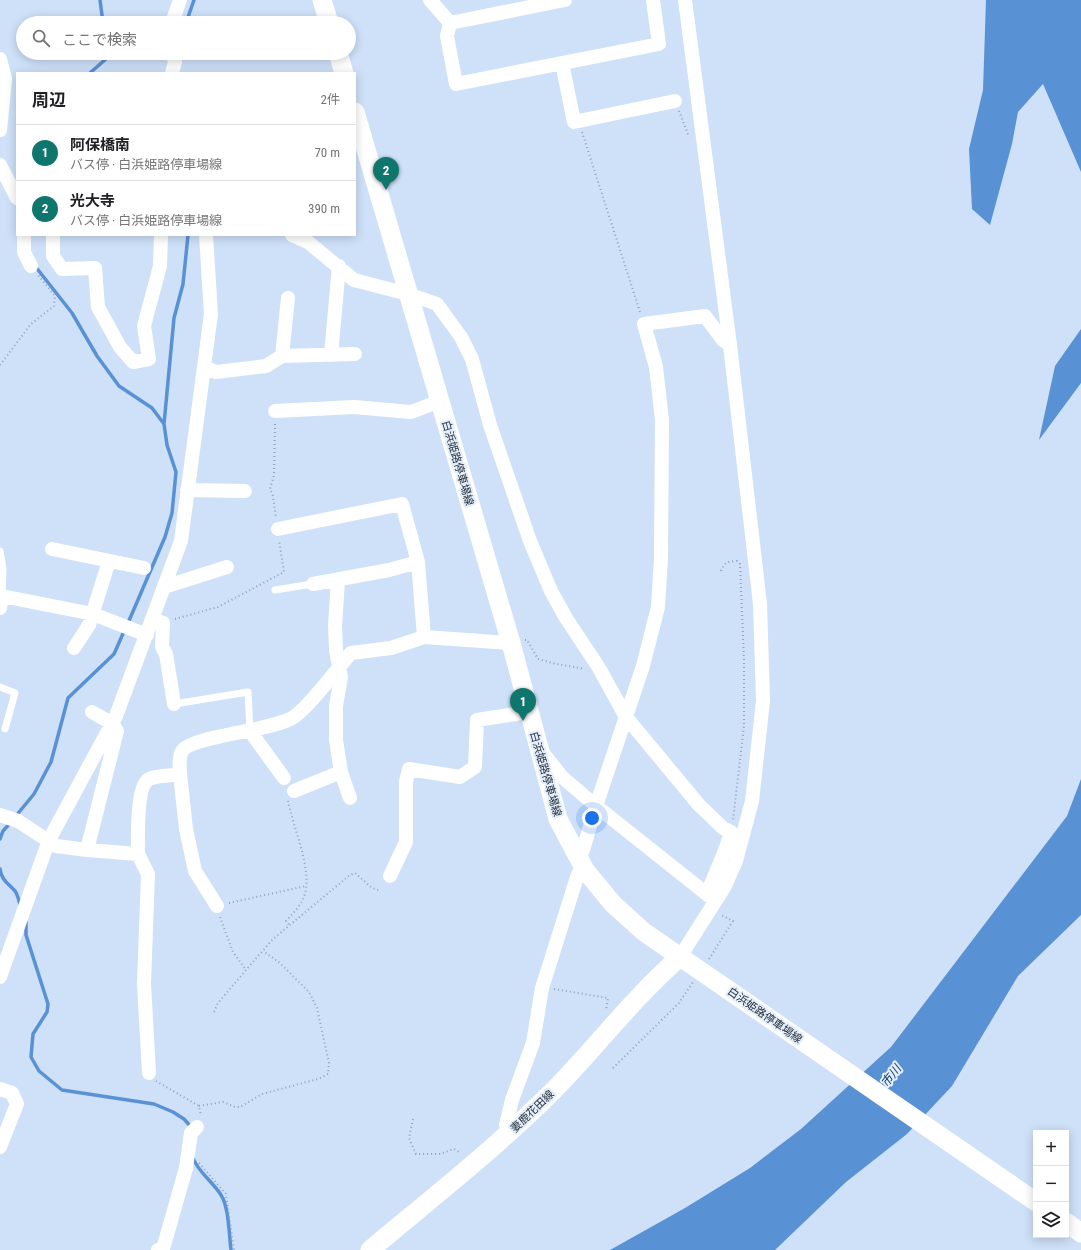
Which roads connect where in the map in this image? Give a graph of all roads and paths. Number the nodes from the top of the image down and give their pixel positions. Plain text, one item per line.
1 (180, 0) edge
2 (322, 0) edge
3 (430, 0) edge
4 (565, 0) edge
5 (653, 0) edge
6 (685, 0) edge
7 (174, 16) edge
8 (327, 16) edge
9 (450, 23) junction
10 (0, 59) edge
11 (340, 60) edge
12 (562, 63) junction
13 (344, 72) edge
14 (675, 101) joint
15 (356, 115) edge
16 (579, 121) junction
17 (0, 130) edge
18 (692, 144) dead end
19 (0, 165) edge
20 (16, 196) edge
21 (24, 236) edge
22 (53, 236) edge
23 (161, 236) edge
24 (206, 236) edge
25 (294, 236) edge
26 (31, 266) joint
27 (339, 266) junction
28 (408, 294) junction
29 (288, 298) dead end
30 (644, 324) junction
31 (730, 345) junction
32 (355, 354) dead end
33 (331, 355) junction
34 (282, 356) junction
35 (0, 365) edge
36 (204, 367) junction
37 (440, 401) junction
38 (275, 411) joint
39 (187, 490) junction
40 (245, 491) dead end
41 (278, 529) junction
42 (52, 549) dead end
43 (0, 551) edge
44 (109, 561) junction
45 (418, 562) junction
46 (227, 567) dead end
47 (144, 568) dead end
48 (721, 571) dead end
49 (338, 580) junction
50 (313, 584) joint
51 (164, 587) junction
52 (275, 590) dead end
53 (1, 602) edge
54 (94, 614) junction
55 (158, 621) junction
56 (147, 635) junction
57 (424, 636) junction
58 (511, 643) junction
59 (74, 648) dead end
60 (339, 667) junction
61 (599, 668) junction
62 (0, 687) edge
63 (174, 704) joint
64 (92, 712) dead end
65 (529, 712) junction
66 (626, 717) junction
67 (113, 724) junction
68 (5, 729) dead end
69 (250, 731) junction
70 (538, 748) junction
71 (341, 772) junction
72 (180, 774) junction
73 (284, 778) joint
74 (294, 791) dead end
75 (350, 798) dead end
76 (596, 806) junction
77 (7, 817) edge
78 (731, 832) junction
79 (50, 840) junction
80 (87, 850) junction
81 (583, 850) dead end
82 (138, 854) junction
83 (578, 874) dead end
84 (390, 876) dead end
85 (306, 886) junction
86 (381, 891) dead end
87 (711, 901) junction
88 (217, 906) junction
89 (289, 926) junction
90 (263, 951) junction
91 (683, 959) junction
92 (708, 959) dead end
93 (246, 970) junction
94 (0, 977) edge
95 (696, 978) dead end
96 (542, 988) junction
97 (214, 1012) dead end
98 (602, 1016) dead end
99 (613, 1068) dead end
100 (149, 1073) joint
101 (0, 1089) edge
102 (199, 1106) junction
103 (413, 1119) dead end
104 (194, 1130) joint
105 (510, 1132) junction
106 (0, 1147) edge
107 (466, 1150) dead end
108 (197, 1157) dead end
109 (1033, 1200) edge
110 (1069, 1224) edge
111 (1081, 1233) edge
112 (161, 1250) edge
113 (234, 1250) edge
114 (370, 1250) edge

1 - 7 street
2 - 8 main road
3 - 9 street
4 - 9 street
5 - 12 street
6 - 31 street
9 - 12 street
10 - 17 street
11 - 13 main road
12 - 16 street
14 - 16 street
14 - 18 path
15 - 28 main road, 白浜姫路停車場線
16 - 30 path
19 - 20 street
21 - 26 street
22 - 23 street
24 - 36 street
25 - 27 street
26 - 35 path
27 - 28 street
27 - 33 street
28 - 37 main road, 白浜姫路停車場線
28 - 61 street
29 - 34 street
30 - 31 street
30 - 66 street
31 - 87 street
32 - 33 street
33 - 34 street
34 - 36 street
36 - 39 street
37 - 38 street
37 - 58 main road, 白浜姫路停車場線
38 - 41 path
39 - 40 street
39 - 51 street
41 - 45 street
41 - 55 path
42 - 44 street
43 - 53 lane
44 - 47 street
44 - 54 street
45 - 49 street
45 - 57 street
46 - 51 street
48 - 78 path
49 - 50 street
49 - 60 street
50 - 52 lane
51 - 55 street
53 - 54 street
54 - 56 street
54 - 59 street
55 - 56 street
55 - 63 street
56 - 67 street
57 - 58 street
57 - 60 street
58 - 61 path
58 - 65 main road, 白浜姫路停車場線
60 - 69 street
60 - 71 street
61 - 66 street
62 - 68 lane
63 - 69 lane
64 - 67 street
65 - 70 main road, 白浜姫路停車場線
65 - 84 street
66 - 76 street
66 - 78 street
67 - 79 street
67 - 80 street
69 - 72 street
69 - 73 street
70 - 76 street
70 - 91 main road, 白浜姫路停車場線
71 - 74 street
71 - 75 street
72 - 82 street
72 - 88 street
73 - 85 path
76 - 81 street
76 - 87 street
77 - 79 street
78 - 87 street
79 - 80 street
79 - 94 street
80 - 82 street
82 - 100 street
83 - 96 street
85 - 88 path
85 - 89 path
86 - 89 path
87 - 91 street
87 - 92 path
88 - 93 path
89 - 90 path
90 - 93 path
90 - 102 path
91 - 105 main road, 妻鹿花田線
91 - 109 main road, 白浜姫路停車場線
93 - 97 path
95 - 99 path
96 - 98 path
96 - 105 street
100 - 102 path
101 - 106 street
102 - 104 path
103 - 107 path
104 - 112 street
105 - 114 main road, 妻鹿花田線
108 - 113 path
110 - 111 main road

